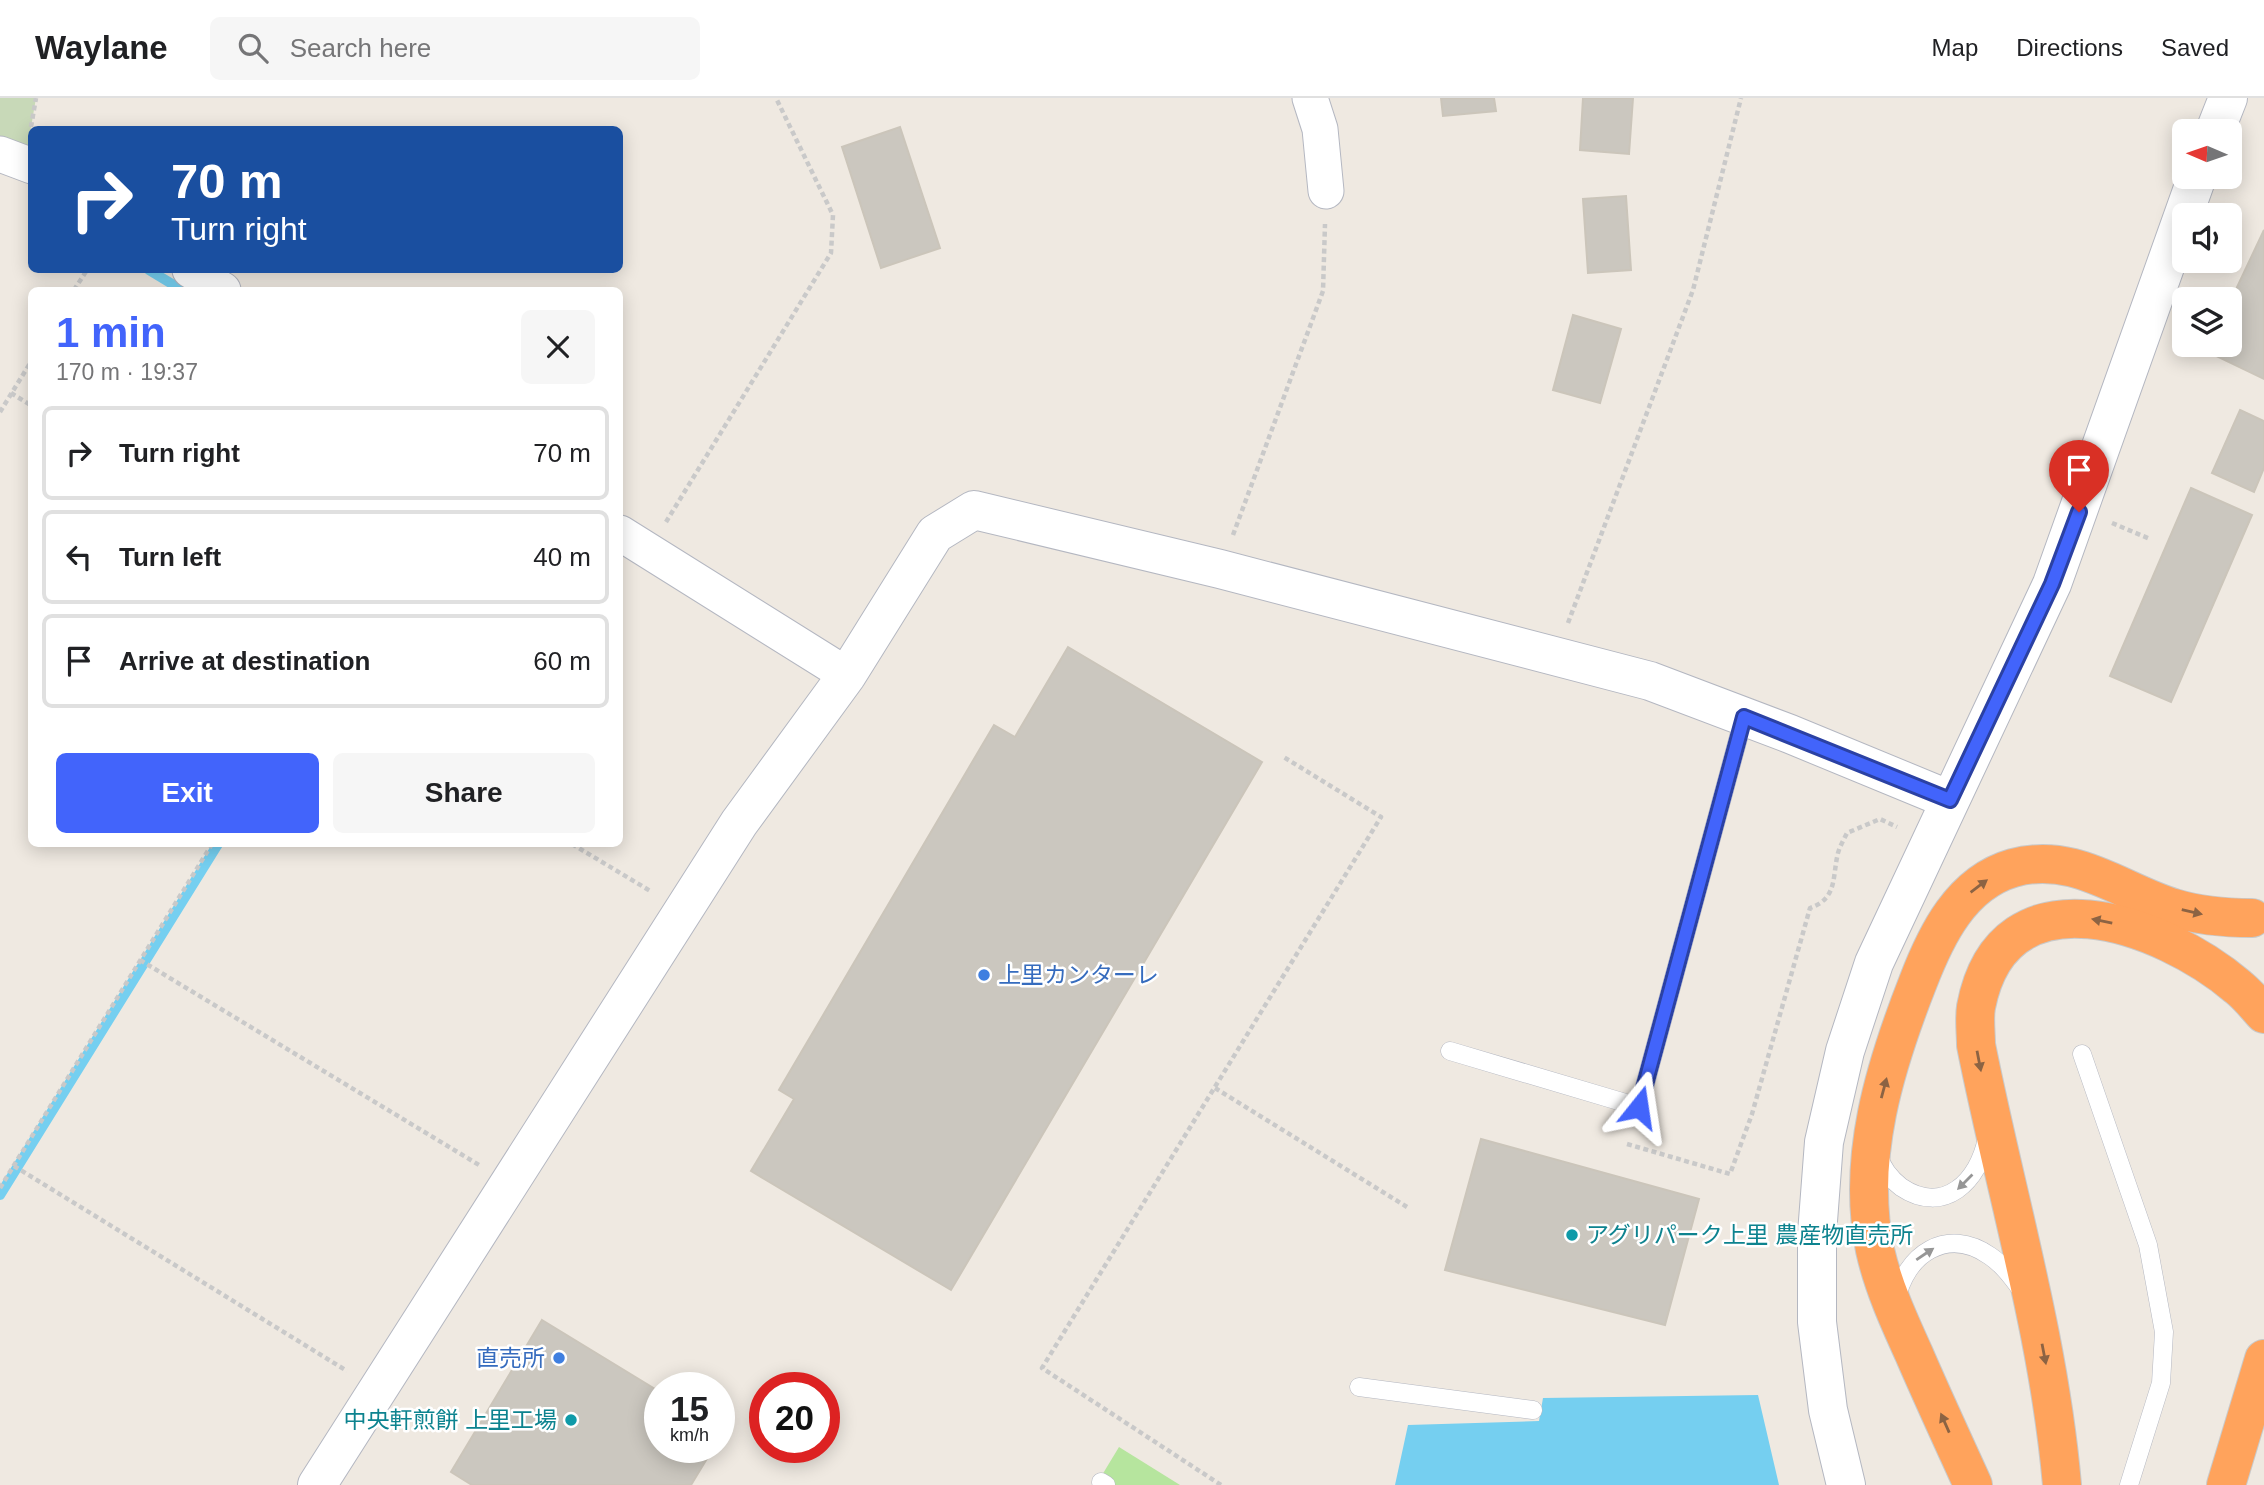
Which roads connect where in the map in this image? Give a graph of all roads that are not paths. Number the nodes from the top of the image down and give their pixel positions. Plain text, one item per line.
1 (1310, 98) edge
2 (2228, 98) edge
3 (2220, 119) edge
4 (0, 154) edge
5 (28, 164) edge
6 (2193, 189) edge
7 (1326, 191) road end
8 (195, 273) edge
9 (218, 287) edge
10 (634, 541) edge
11 (847, 675) junction
12 (1744, 717) junction
13 (1950, 800) junction
14 (2258, 917) edge
15 (2264, 1014) edge
16 (1450, 1051) dead end
17 (2082, 1054) dead end
18 (1991, 1121) junction
19 (1873, 1131) junction
20 (1895, 1311) junction
21 (2036, 1315) junction
22 (2264, 1359) edge
23 (1359, 1387) dead end
24 (1533, 1410) dead end
25 (2264, 1417) edge
26 (317, 1485) edge
27 (1846, 1485) edge
28 (1973, 1485) edge
29 (2062, 1485) edge
30 (2129, 1485) edge
31 (2226, 1485) edge
32 (2239, 1485) edge

1 - 7 street
2 - 3 street
4 - 5 street
6 - 13 street
8 - 9 street
10 - 11 street
11 - 12 street
11 - 26 street
12 - 13 street
12 - 16 lane
13 - 27 street
19 -> 14 highway
15 -> 18 highway
17 - 30 lane
18 -> 19 lane
18 - 21 highway
19 - 20 highway
20 -> 21 lane
28 -> 20 highway
21 -> 29 highway
22 - 31 highway
23 - 24 lane
25 - 32 highway

